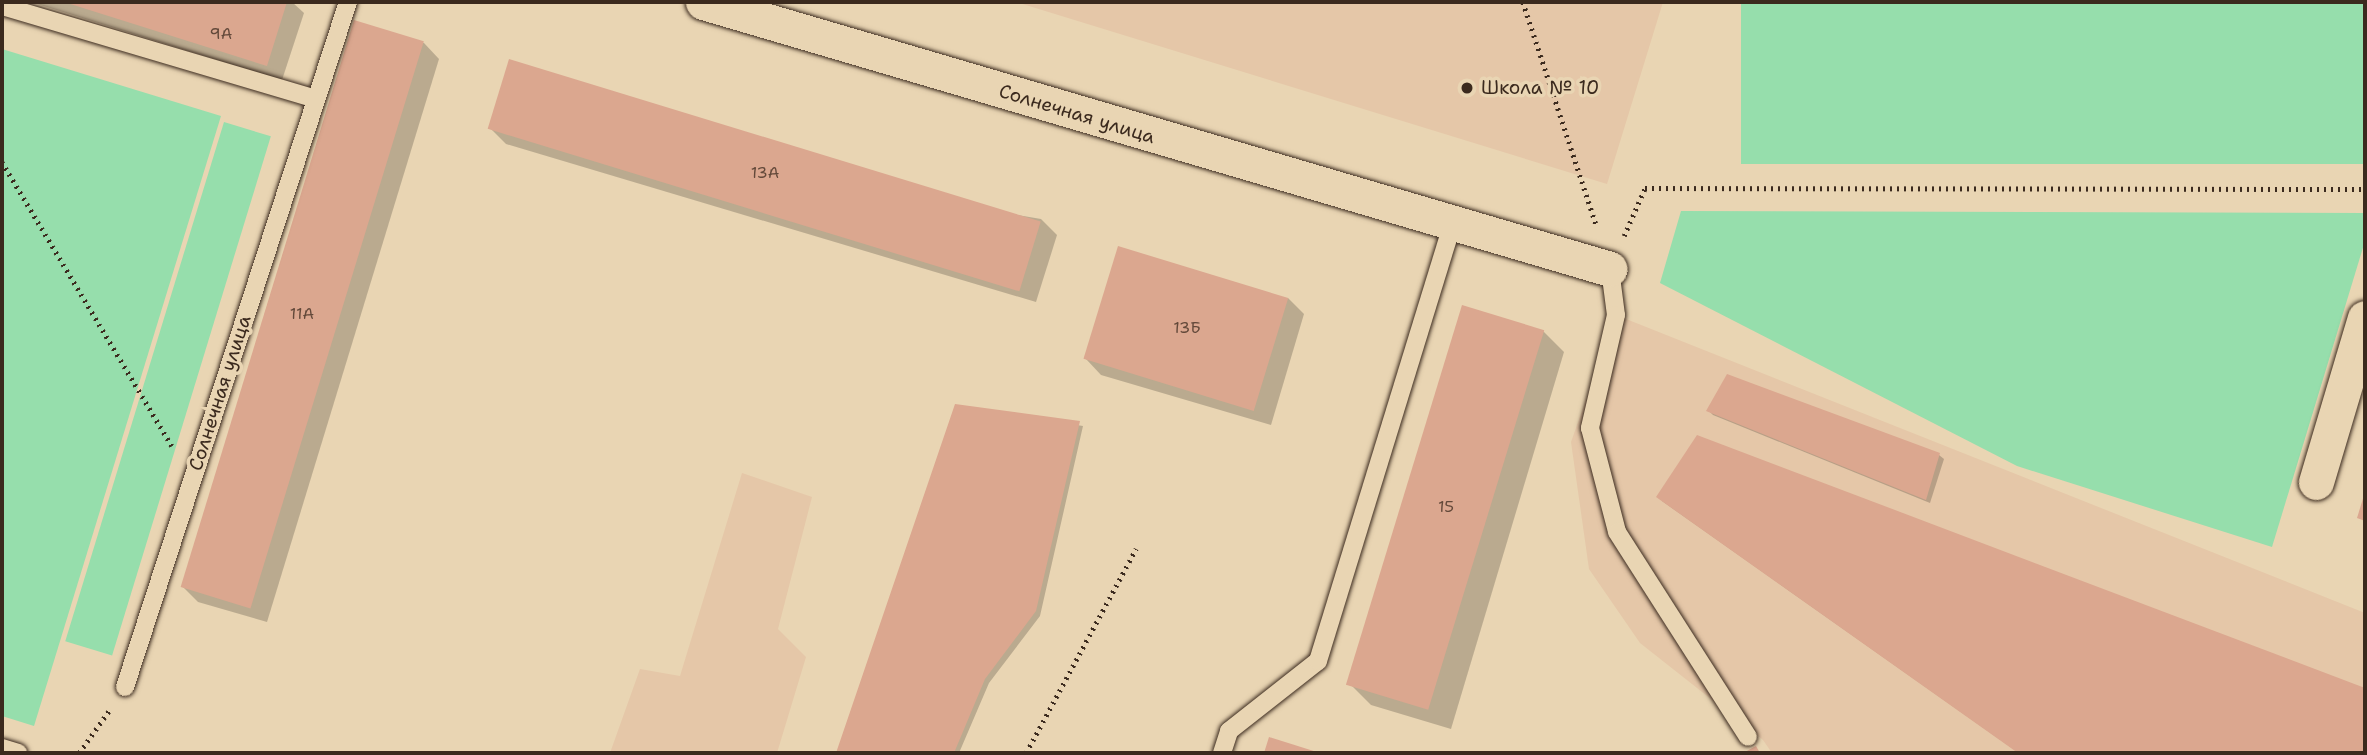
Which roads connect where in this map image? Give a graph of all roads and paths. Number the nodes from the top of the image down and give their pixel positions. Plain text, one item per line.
1 (348, 2) edge
2 (703, 2) edge
3 (1523, 2) edge
4 (2, 6) edge
5 (315, 99) junction
6 (2, 162) edge
7 (2365, 189) edge
8 (1452, 226) junction
9 (1610, 269) junction
10 (2365, 318) edge
11 (192, 479) junction
12 (2315, 482) dead end
13 (1136, 549) dead end
14 (125, 687) joint
15 (1748, 737) dead end
16 (2, 748) edge
17 (18, 753) edge
18 (79, 753) edge
19 (1026, 753) edge
20 (1222, 753) edge

1 - 5 lane, Солнечная улица
2 - 8 street, Солнечная улица
3 - 9 path
4 - 5 lane
5 - 11 lane, Солнечная улица
6 - 11 path
7 - 9 path
8 - 9 street, Солнечная улица
8 - 20 lane
9 - 15 lane
10 - 12 street
11 - 14 lane, Солнечная улица
13 - 19 path
14 - 18 path
16 - 17 lane

